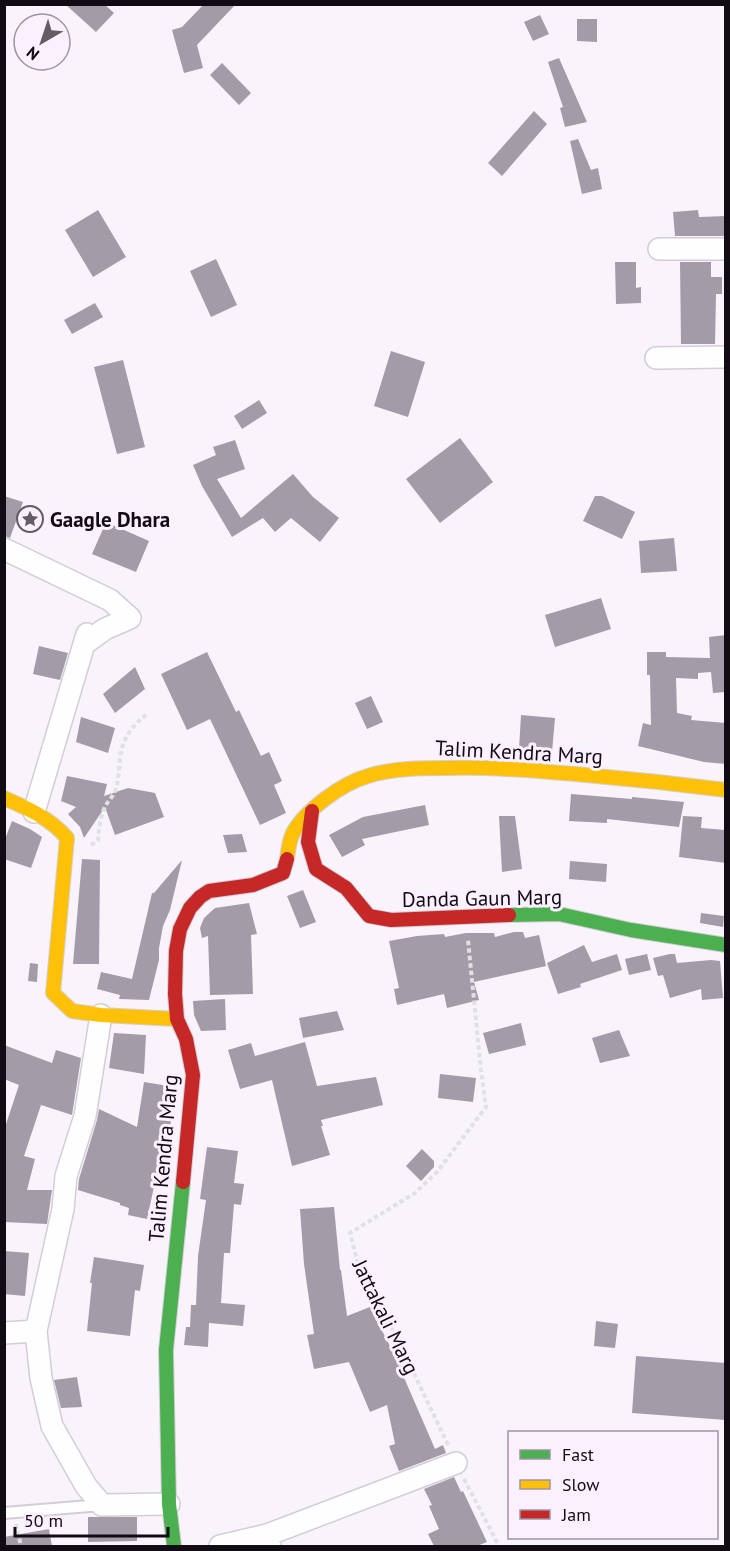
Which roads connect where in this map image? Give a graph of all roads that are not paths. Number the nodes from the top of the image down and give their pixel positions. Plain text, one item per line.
1 (659, 249) dead end
2 (726, 249) edge
3 (726, 357) edge
4 (656, 358) dead end
5 (4, 549) edge
6 (726, 790) edge
7 (4, 798) edge
8 (312, 811) junction
9 (34, 812) junction
10 (726, 945) edge
11 (101, 1016) junction
12 (177, 1019) junction
13 (36, 1331) junction
14 (4, 1333) edge
15 (456, 1463) road end
16 (169, 1504) junction
17 (102, 1505) junction
18 (4, 1513) edge
19 (268, 1541) edge
20 (174, 1546) edge
21 (220, 1546) edge

1 - 2 street
3 - 4 street
5 - 9 street
6 - 8 street, Talim Kendra Marg
7 - 9 street
8 - 10 street, Danda Gaun Marg
8 - 12 street, Talim Kendra Marg
9 - 11 street
11 - 12 street
11 - 13 street
12 - 16 street, Talim Kendra Marg
13 - 14 street
13 - 17 street
15 - 19 street
16 - 17 street
16 - 20 street, Talim Kendra Marg
17 - 18 lane
19 - 21 street

